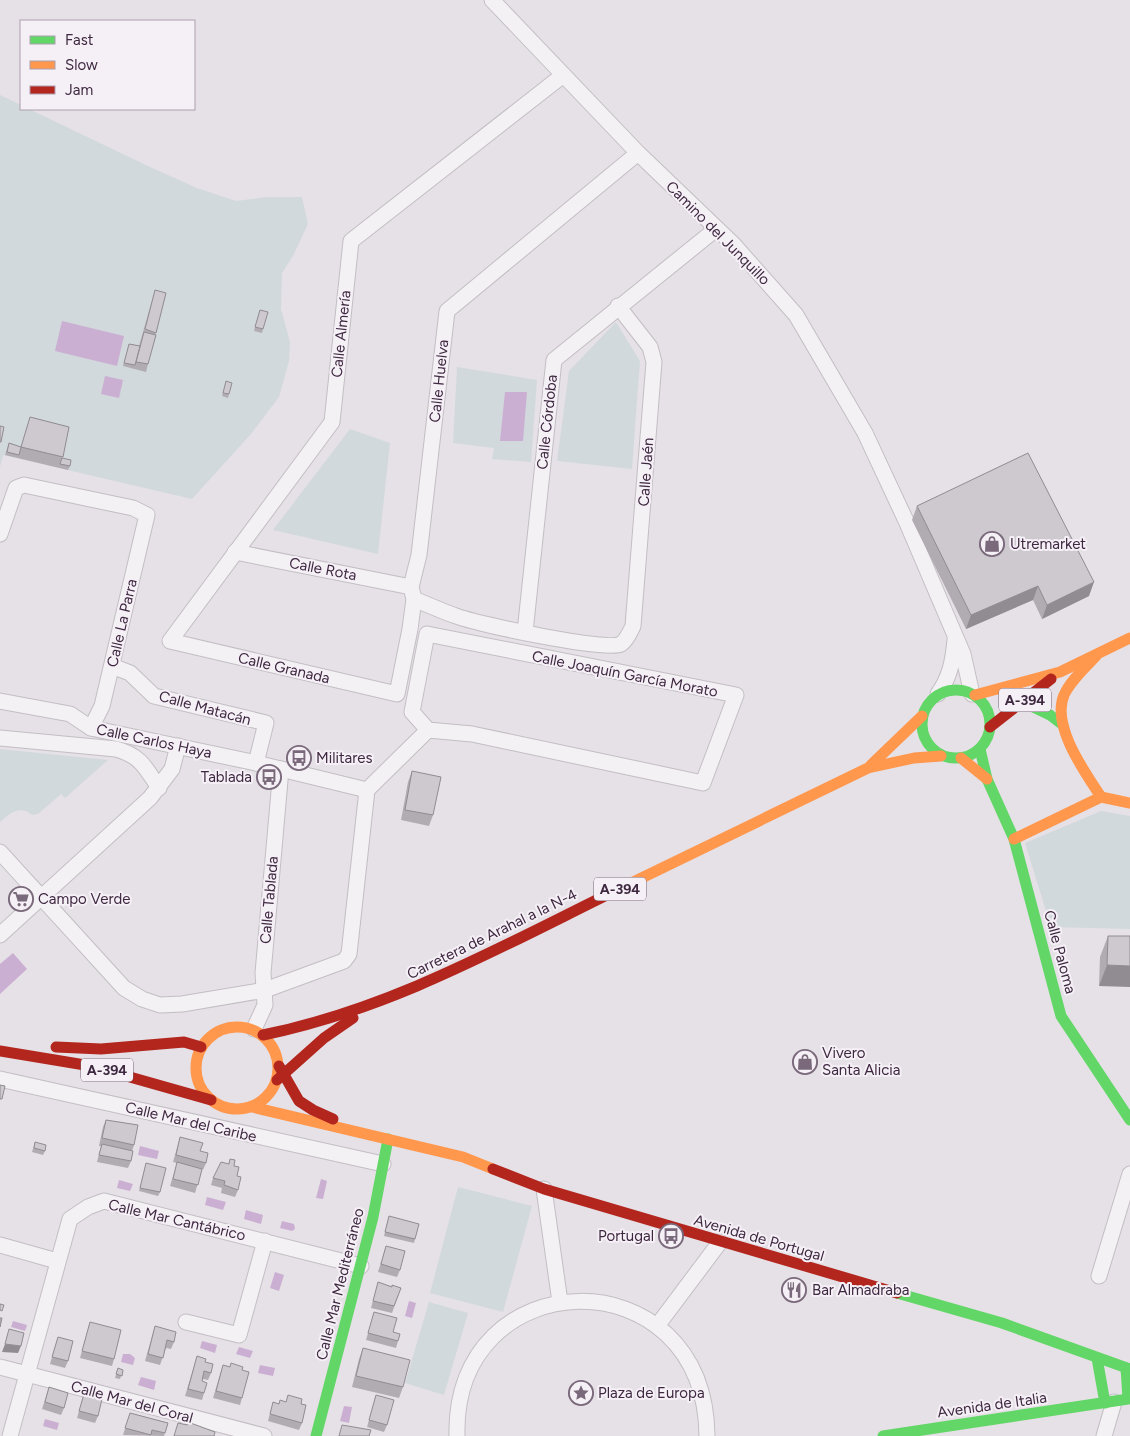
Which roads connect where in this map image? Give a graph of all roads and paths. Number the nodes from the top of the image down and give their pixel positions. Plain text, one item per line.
1 (492, 0) edge
2 (562, 76) junction
3 (638, 154) junction
4 (716, 229) junction
5 (618, 306) junction
6 (0, 534) edge
7 (235, 552) junction
8 (413, 593) junction
9 (525, 632) junction
10 (1130, 638) edge
11 (955, 639) junction
12 (170, 641) joint
13 (620, 645) joint
14 (1096, 655) junction
15 (112, 666) junction
16 (1060, 672) junction
17 (397, 694) joint
18 (938, 694) junction
19 (974, 695) junction
20 (0, 701) edge
21 (1023, 702) junction
22 (922, 716) junction
23 (1063, 725) junction
24 (990, 727) junction
25 (91, 728) junction
26 (428, 730) junction
27 (0, 738) edge
28 (178, 746) junction
29 (980, 749) junction
30 (941, 756) junction
31 (961, 758) junction
32 (256, 763) junction
33 (868, 768) junction
34 (280, 769) junction
35 (987, 779) junction
36 (159, 788) junction
37 (367, 790) junction
38 (1101, 797) junction
39 (1130, 803) edge
40 (1014, 839) junction
41 (0, 852) edge
42 (41, 898) junction
43 (0, 935) edge
44 (264, 990) junction
45 (371, 1006) junction
46 (258, 1032) junction
47 (0, 1044) edge
48 (201, 1046) junction
49 (0, 1051) edge
50 (281, 1072) junction
51 (0, 1079) edge
52 (211, 1100) junction
53 (252, 1107) junction
54 (1130, 1120) edge
55 (384, 1138) junction
56 (383, 1164) junction
57 (1130, 1174) edge
58 (544, 1189) junction
59 (1128, 1191) edge
60 (265, 1241) junction
61 (720, 1242) junction
62 (0, 1245) edge
63 (57, 1261) junction
64 (361, 1266) junction
65 (1099, 1276) dead end
66 (560, 1302) junction
67 (186, 1322) dead end
68 (658, 1326) junction
69 (1098, 1358) junction
70 (0, 1367) edge
71 (1128, 1369) edge
72 (28, 1374) junction
73 (1109, 1402) junction
74 (10, 1436) edge
75 (264, 1436) edge
76 (316, 1436) edge
77 (457, 1436) edge
78 (707, 1436) edge
79 (883, 1436) edge
80 (1104, 1436) edge

1 - 2 street, Camino del Junquillo
2 - 3 street, Camino del Junquillo
2 - 7 street, Calle Almería
3 - 4 street, Camino del Junquillo
3 - 8 street, Calle Huelva
4 - 5 street, Calle Córdoba
4 - 11 street, Camino del Junquillo
5 - 9 street, Calle Córdoba
5 - 13 street, Calle Jaén
6 - 15 street, Calle La Parra
7 - 8 street, Calle Rota
7 - 12 street, Calle Almería
8 - 9 street, Calle Rota
8 - 17 street, Calle Huelva
9 - 13 street, Calle Rota
10 - 14 street, A-394
11 - 18 street, Camino del Junquillo
11 - 19 street, Camino del Junquillo
12 - 17 street, Calle Granada
14 - 16 street, A-394
14 - 23 street
15 - 25 street, Calle La Parra
15 - 32 street, Calle Matacán
16 - 19 street, A-394
16 - 21 street, A-394
18 - 19 street, A-394
18 - 22 street, A-394
19 - 24 street, A-394
20 - 25 street, Calle Carlos Haya
21 - 23 street
21 - 24 street, A-394
22 - 30 street
22 - 33 street, Carretera de Arahal a la N-4 / A-394
23 - 38 street
24 - 29 street, A-394
25 - 28 street, Calle Carlos Haya
26 - 26 street, Calle Joaquín García Morato
26 - 37 street
27 - 36 street
28 - 32 street, Calle Carlos Haya
28 - 36 street
29 - 31 street
29 - 35 street, Calle Paloma
30 - 31 street, A-394
30 - 33 street, Carretera de Arahal a la N-4 / A-394
31 - 35 street, Calle Paloma
32 - 34 street, Calle Carlos Haya
33 - 45 street, Carretera de Arahal a la N-4 / A-394
34 - 37 street, Calle Carlos Haya
34 - 44 street, Calle Tablada
35 - 40 street, Calle Paloma
36 - 42 street
37 - 44 street
38 - 39 street
38 - 40 street
40 - 54 street, Calle Paloma
41 - 42 street
42 - 43 street
42 - 44 street
44 - 46 street, Calle Tablada
45 - 46 street, Carretera de Arahal a la N-4 / A-394
45 - 50 street, Carretera de Arahal a la N-4 / A-394
46 - 48 street, A-394
46 - 50 street
47 - 48 street, A-394
48 - 52 street
49 - 52 street, A-394
50 - 53 street, A-394
50 - 55 street, Avenida de Portugal
51 - 56 street, Calle Mar del Caribe
52 - 53 street, A-394
53 - 55 street, Avenida de Portugal
55 - 56 street, Calle Mar Mediterráneo
55 - 58 street, Avenida de Portugal
56 - 64 street, Calle Mar Mediterráneo
57 - 59 street
58 - 61 street, Avenida de Portugal
58 - 66 street
59 - 65 street
60 - 63 street, Calle Mar Cantábrico
60 - 64 street, Calle Mar Cantábrico
60 - 67 street
61 - 68 street
61 - 69 street, Avenida de Portugal
62 - 63 street
63 - 72 street, Calle Mar Cantábrico
64 - 76 street, Calle Mar Mediterráneo
66 - 68 street
66 - 77 street
68 - 78 street
69 - 71 street, Avenida de Portugal
69 - 73 street
70 - 72 street, Calle Mar del Coral
71 - 73 street
72 - 74 street, Calle Mar Cantábrico
72 - 75 street, Calle Mar del Coral
73 - 79 street, Avenida de Italia
73 - 80 street

